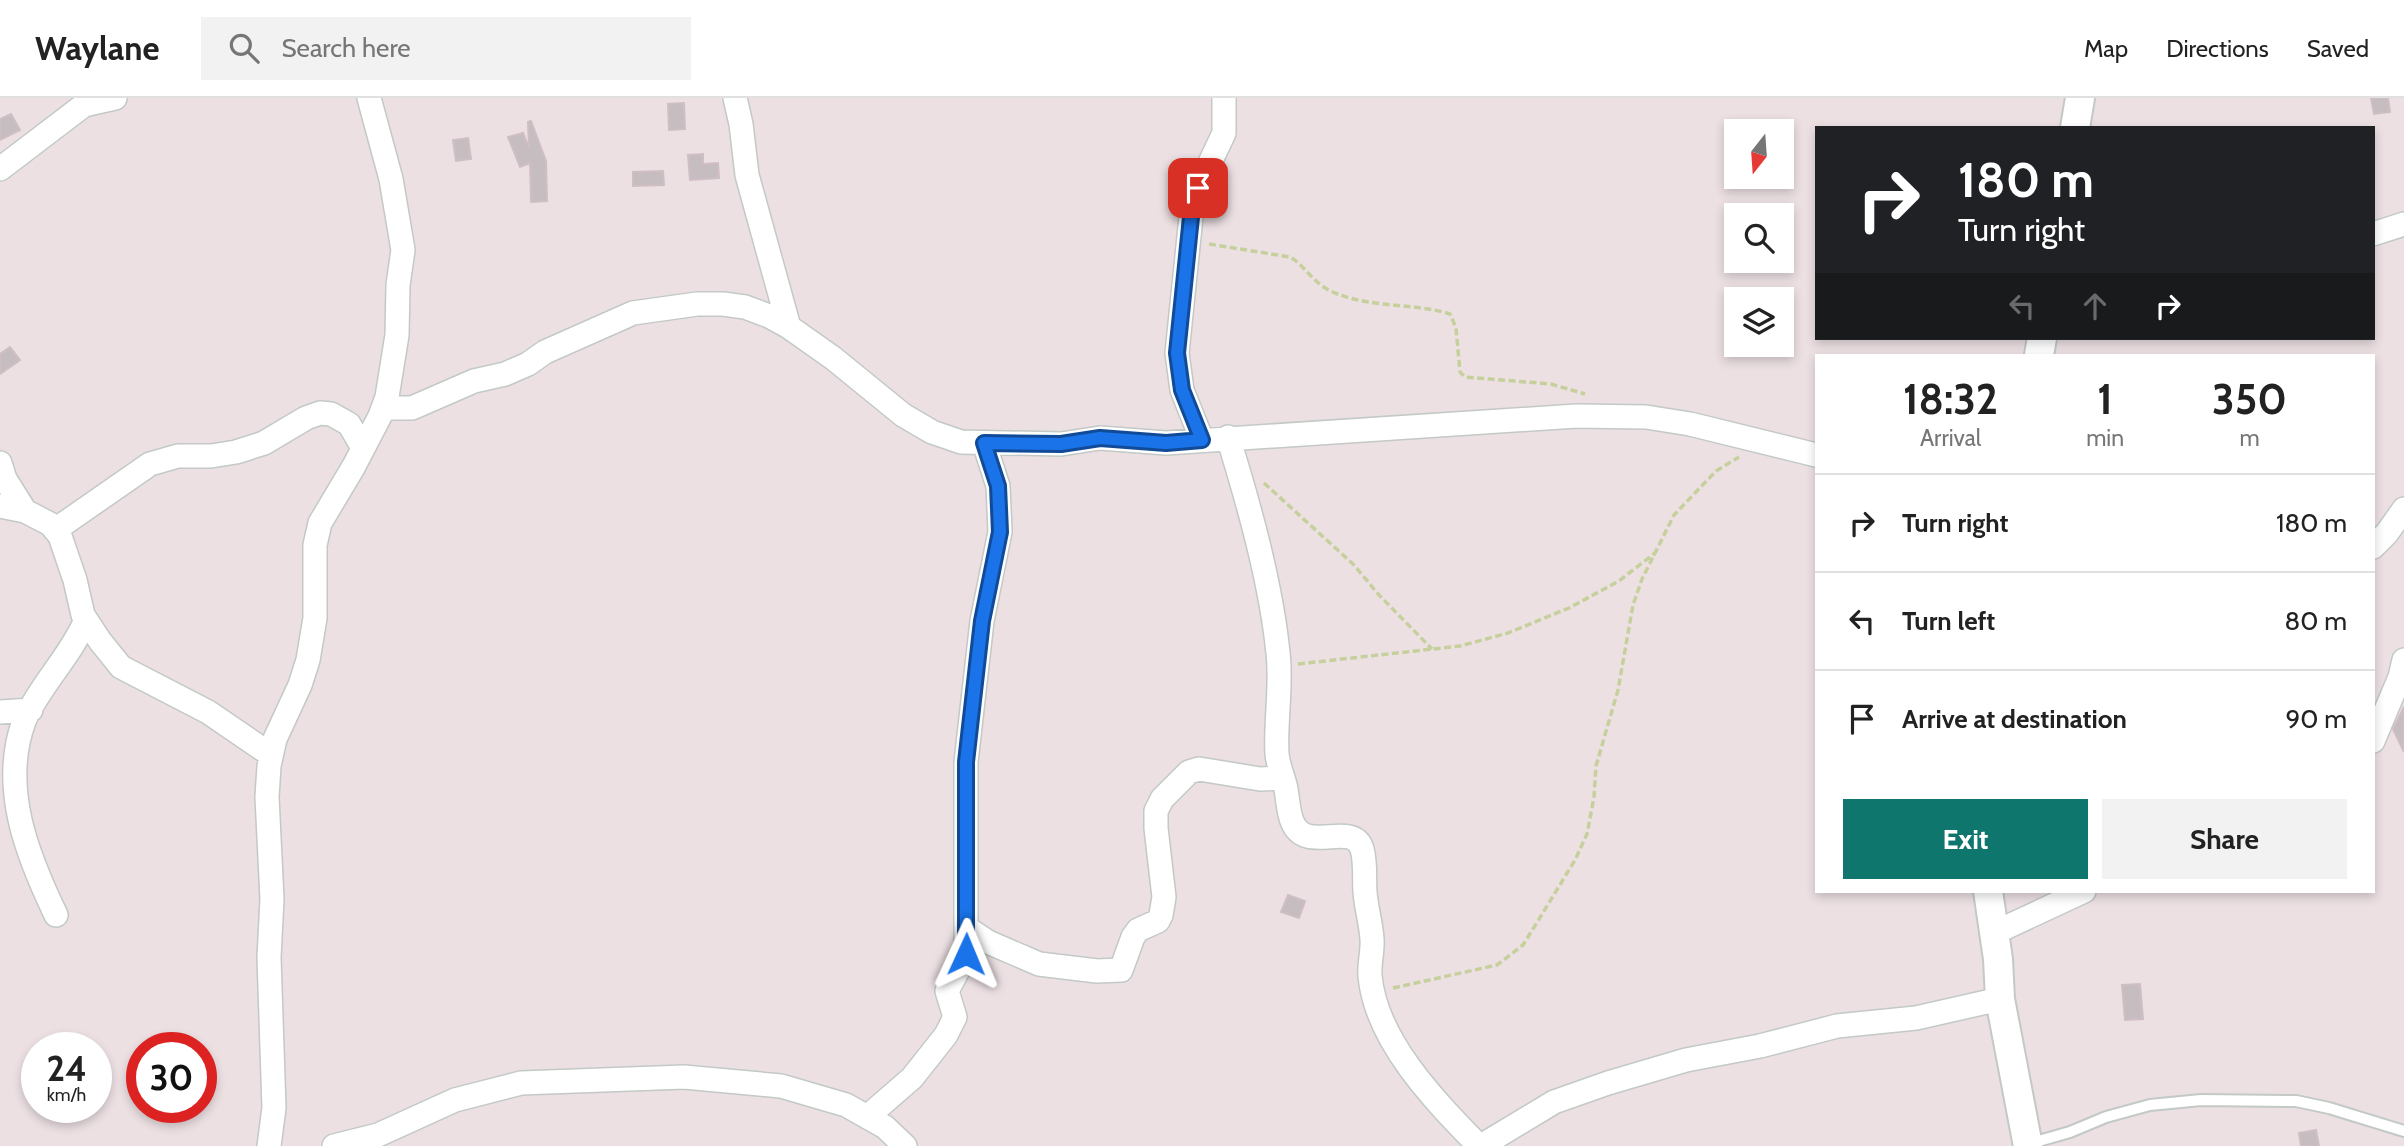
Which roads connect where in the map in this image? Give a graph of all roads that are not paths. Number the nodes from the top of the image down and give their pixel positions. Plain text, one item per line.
1 (115, 98) edge
2 (369, 98) edge
3 (735, 98) edge
4 (1224, 98) edge
5 (0, 169) edge
6 (2404, 224) edge
7 (2375, 233) edge
8 (789, 327) junction
9 (383, 408) junction
10 (1202, 440) junction
11 (984, 443) junction
12 (1231, 446) junction
13 (363, 448) junction
14 (1815, 455) edge
15 (0, 463) edge
16 (0, 506) edge
17 (2403, 510) edge
18 (25, 511) junction
19 (55, 530) junction
20 (2404, 535) edge
21 (2375, 545) edge
22 (86, 620) junction
23 (2404, 660) edge
24 (31, 710) junction
25 (0, 712) edge
26 (2375, 736) edge
27 (271, 755) junction
28 (1283, 778) junction
29 (1988, 893) edge
30 (2080, 893) edge
31 (56, 915) dead end
32 (967, 928) junction
33 (1994, 933) junction
34 (2000, 999) junction
35 (867, 1117) junction
36 (2404, 1131) edge
37 (2038, 1144) edge
38 (269, 1146) edge
39 (334, 1146) edge
40 (905, 1146) edge
41 (1480, 1146) edge

1 - 5 street
2 - 9 street
3 - 8 street
4 - 10 street
6 - 7 street
8 - 9 street
8 - 11 street
9 - 13 street
10 - 11 street
10 - 12 street
11 - 32 street
12 - 14 street
12 - 28 street
13 - 19 street
13 - 27 street
15 - 18 street
16 - 18 street
17 - 20 street
17 - 21 street
18 - 19 street
19 - 22 street
22 - 24 street
22 - 27 street
23 - 26 street
24 - 25 street
24 - 31 street
27 - 38 street
28 - 32 street
28 - 41 street
29 - 33 street
30 - 33 street
32 - 35 street
33 - 34 street
34 - 37 street
34 - 41 street
35 - 39 street
35 - 40 street
36 - 37 lane

